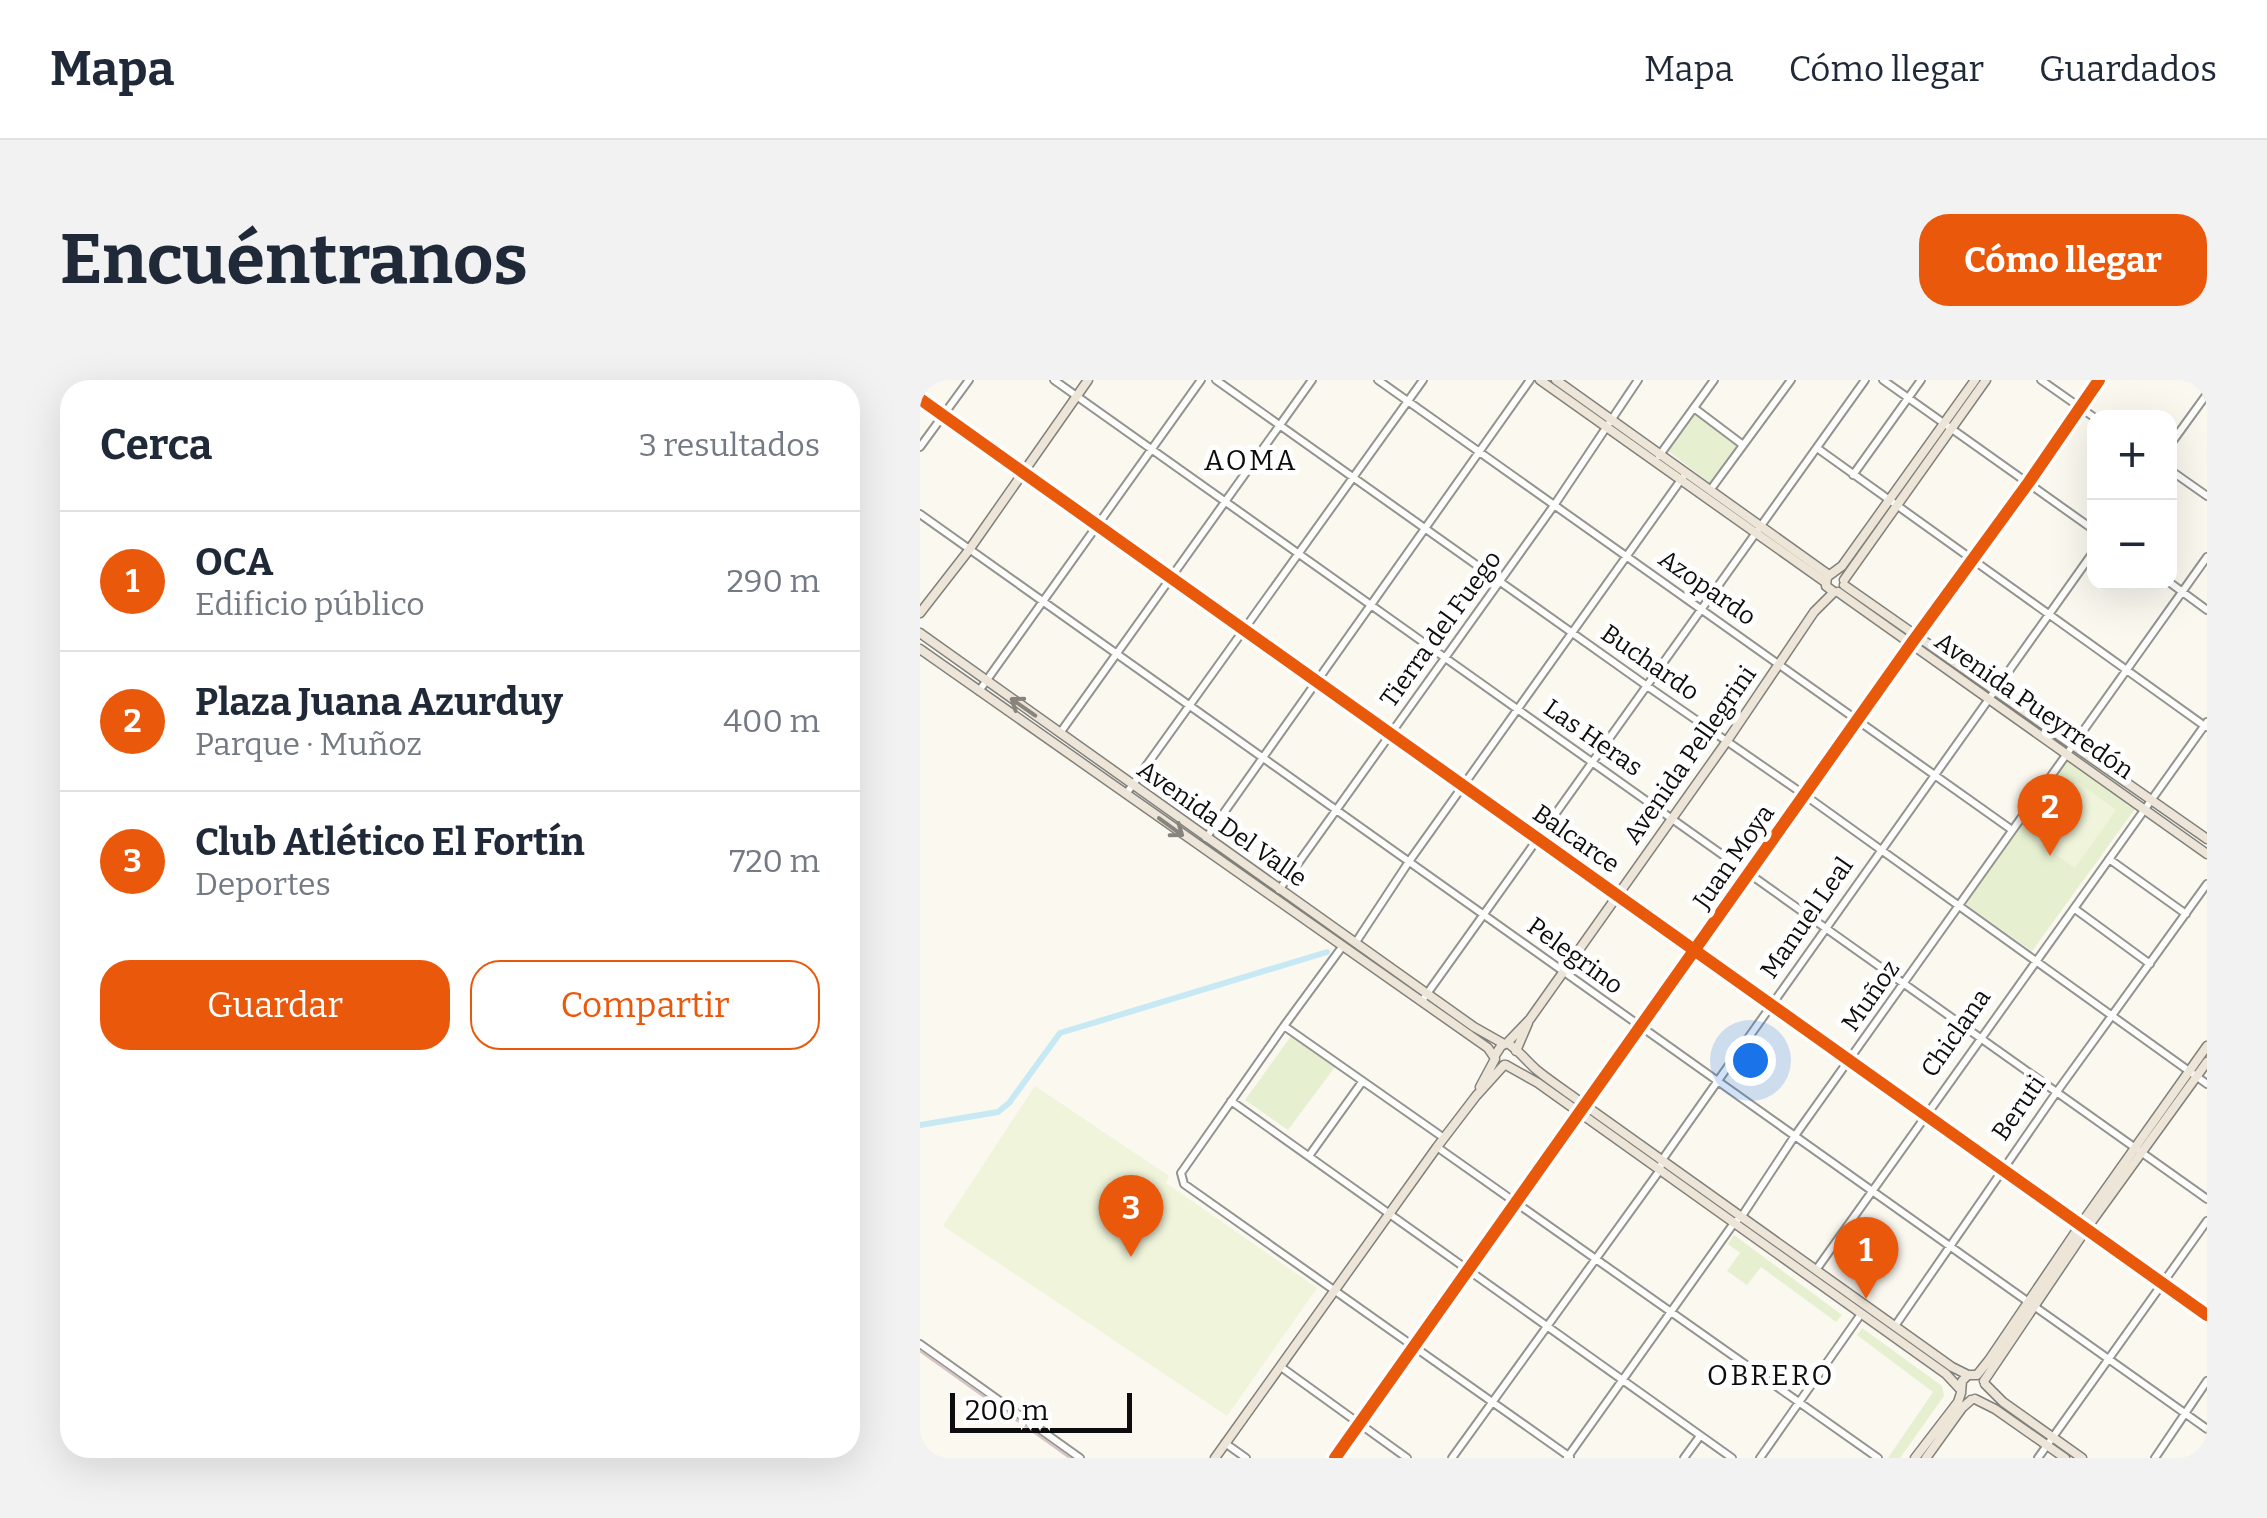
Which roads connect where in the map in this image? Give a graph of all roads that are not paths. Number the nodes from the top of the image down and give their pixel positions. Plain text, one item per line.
1 (969, 380) edge
2 (1054, 380) edge
3 (1088, 380) edge
4 (1202, 380) edge
5 (1216, 380) edge
6 (1312, 380) edge
7 (1378, 380) edge
8 (1423, 380) edge
9 (1530, 380) edge
10 (1540, 380) edge
11 (1556, 380) edge
12 (1638, 380) edge
13 (1714, 380) edge
14 (1791, 380) edge
15 (1865, 380) edge
16 (1883, 380) edge
17 (1922, 380) edge
18 (1976, 380) edge
19 (1986, 380) edge
20 (2041, 380) edge
21 (2099, 380) edge
22 (2207, 394) edge
23 (1076, 396) junction
24 (920, 399) edge
25 (1908, 399) junction
26 (1408, 402) junction
27 (1694, 408) junction
28 (2080, 408) junction
29 (2087, 413) edge
30 (943, 416) junction
31 (1609, 424) junction
32 (1281, 425) junction
33 (1948, 426) junction
34 (2177, 435) edge
35 (1743, 445) junction
36 (920, 447) edge
37 (1816, 448) junction
38 (1152, 450) junction
39 (1480, 452) junction
40 (1659, 457) junction
41 (1023, 472) junction
42 (1684, 475) junction
43 (1853, 475) junction
44 (2177, 475) edge
45 (1353, 478) junction
46 (2029, 482) junction
47 (1711, 489) junction
48 (2207, 496) edge
49 (1225, 502) junction
50 (1554, 504) junction
51 (1893, 504) junction
52 (920, 514) edge
53 (2087, 525) edge
54 (1098, 526) junction
55 (1758, 528) junction
56 (1427, 529) junction
57 (969, 550) junction
58 (1298, 554) junction
59 (1628, 557) junction
60 (2207, 557) edge
61 (1973, 560) junction
62 (2087, 560) edge
63 (1170, 578) junction
64 (1500, 581) junction
65 (1834, 583) junction
66 (2177, 588) edge
67 (2182, 592) junction
68 (1044, 603) junction
69 (1370, 606) junction
70 (1700, 608) junction
71 (2207, 610) edge
72 (920, 613) edge
73 (2050, 616) junction
74 (1243, 631) junction
75 (920, 633) edge
76 (1572, 633) junction
77 (1914, 641) junction
78 (920, 649) edge
79 (1116, 654) junction
80 (1444, 658) junction
81 (1779, 663) junction
82 (2128, 670) junction
83 (986, 681) junction
84 (1316, 682) junction
85 (1646, 686) junction
86 (1996, 690) junction
87 (979, 691) junction
88 (1990, 699) junction
89 (1190, 706) junction
90 (1518, 710) junction
91 (1858, 721) junction
92 (2206, 725) edge
93 (1060, 733) junction
94 (1390, 734) junction
95 (1728, 741) junction
96 (2070, 750) junction
97 (1262, 759) junction
98 (1592, 762) junction
99 (1935, 774) junction
100 (1132, 784) junction
101 (1464, 787) junction
102 (1126, 794) junction
103 (1806, 796) junction
104 (2148, 804) junction
105 (1336, 811) junction
106 (1672, 817) junction
107 (2012, 830) junction
108 (1206, 838) junction
109 (1537, 839) junction
110 (2207, 840) edge
111 (1200, 847) junction
112 (1882, 852) junction
113 (2207, 854) edge
114 (2109, 859) junction
115 (1408, 863) junction
116 (1750, 873) junction
117 (2207, 884) edge
118 (1280, 890) junction
119 (1617, 895) junction
120 (1272, 898) junction
121 (1960, 906) junction
122 (2074, 909) junction
123 (2186, 914) junction
124 (1482, 915) junction
125 (1827, 928) junction
126 (1356, 942) junction
127 (1342, 948) junction
128 (1695, 952) junction
129 (2035, 961) junction
130 (2150, 964) junction
131 (1563, 971) junction
132 (1904, 983) junction
133 (1428, 992) junction
134 (1422, 1001) junction
135 (1773, 1005) junction
136 (2112, 1016) junction
137 (1530, 1019) junction
138 (1284, 1026) junction
139 (1641, 1028) junction
140 (1980, 1038) junction
141 (1505, 1043) junction
142 (2207, 1046) edge
143 (1516, 1051) junction
144 (1849, 1061) junction
145 (1500, 1062) junction
146 (2207, 1062) edge
147 (2193, 1074) junction
148 (1362, 1082) junction
149 (1717, 1082) junction
150 (2207, 1084) edge
151 (2056, 1092) junction
152 (1231, 1101) junction
153 (1586, 1106) junction
154 (1926, 1114) junction
155 (1580, 1115) junction
156 (1794, 1137) junction
157 (1444, 1138) junction
158 (1437, 1147) junction
159 (2139, 1150) junction
160 (1310, 1156) junction
161 (1661, 1165) junction
162 (2004, 1169) junction
163 (1872, 1191) junction
164 (2207, 1198) edge
165 (1517, 1202) junction
166 (1389, 1214) junction
167 (1742, 1216) junction
168 (2207, 1221) edge
169 (1734, 1223) junction
170 (2084, 1226) junction
171 (1950, 1245) junction
172 (1596, 1259) junction
173 (1469, 1271) junction
174 (1814, 1274) junction
175 (2163, 1282) junction
176 (1334, 1291) junction
177 (2030, 1305) junction
178 (1672, 1310) junction
179 (1861, 1314) junction
180 (2207, 1315) edge
181 (1546, 1325) junction
182 (1894, 1326) junction
183 (920, 1344) edge
184 (1416, 1346) junction
185 (2108, 1359) junction
186 (1280, 1367) junction
187 (1979, 1379) junction
188 (1624, 1380) junction
189 (2207, 1381) edge
190 (1961, 1391) junction
191 (1973, 1400) junction
192 (1492, 1402) junction
193 (1799, 1402) junction
194 (2185, 1414) junction
195 (1359, 1424) junction
196 (2207, 1429) edge
197 (1700, 1436) junction
198 (2050, 1441) junction
199 (1226, 1443) junction
200 (1569, 1457) edge
201 (1080, 1458) edge
202 (1215, 1458) edge
203 (1246, 1458) edge
204 (1336, 1458) edge
205 (1408, 1458) edge
206 (1452, 1458) edge
207 (1684, 1458) edge
208 (1732, 1458) edge
209 (1760, 1458) edge
210 (1878, 1458) edge
211 (1916, 1458) edge
212 (1926, 1458) edge
213 (2038, 1458) edge
214 (2065, 1458) edge
215 (2082, 1458) edge
216 (2154, 1458) edge

1 - 30 street
2 - 23 street, Las Heras
3 - 23 main road
4 - 38 street
5 - 32 street, Buchardo
6 - 32 street
7 - 26 street, Azopardo
8 - 26 street
9 - 39 street
10 - 31 main road, Avenida Pueyrredón
11 - 31 main road, Avenida Pueyrredón
12 - 31 street, Tierra del Fuego
13 - 27 street
14 - 35 street
15 - 37 street
16 - 25 street
17 - 25 street
18 - 33 main road, Avenida Pellegrini
19 - 33 main road, Avenida Pellegrini
20 - 28 street
21 - 28 street, Juan Moya
22 - 34 street
23 - 38 street, Las Heras
23 - 41 main road
24 - 30 street, Balcarce
25 - 33 street
25 - 43 street
26 - 39 street, Azopardo
26 - 45 street
27 - 35 street
27 - 40 street
28 - 29 street
28 - 46 street, Juan Moya
30 - 36 street
30 - 41 street, Balcarce
31 - 40 main road, Avenida Pueyrredón
31 - 50 street, Tierra del Fuego
32 - 45 street, Buchardo
32 - 49 street
33 - 46 street
33 - 51 main road, Avenida Pellegrini
35 - 47 street
37 - 43 street
37 - 55 street
38 - 49 street, Las Heras
38 - 54 street
39 - 50 street, Azopardo
39 - 56 street
40 - 42 main road, Avenida Pueyrredón
41 - 54 street, Balcarce
41 - 57 main road
42 - 47 main road, Avenida Pueyrredón
42 - 55 main road, Avenida Pueyrredón
42 - 59 street
43 - 51 street
44 - 48 street
45 - 56 street, Buchardo
45 - 58 street
46 - 53 street
46 - 61 street, Juan Moya
47 - 55 main road, Avenida Pueyrredón
49 - 58 street, Las Heras
49 - 63 street
50 - 59 street, Azopardo
50 - 64 street, Tierra del Fuego
51 - 61 street
51 - 65 main road, Avenida Pellegrini
52 - 57 street, Pelegrino
54 - 63 street, Balcarce
54 - 68 street
55 - 65 main road, Avenida Pueyrredón
55 - 70 street
56 - 64 street, Buchardo
56 - 69 street
57 - 68 street, Pelegrino
57 - 72 main road
58 - 69 street, Las Heras
58 - 74 street
59 - 70 street, Azopardo
59 - 76 street
60 - 67 street, Muñoz
61 - 73 street
61 - 77 street, Juan Moya
62 - 73 street, Manuel Leal
63 - 74 street, Balcarce
63 - 79 street
64 - 76 street, Buchardo
64 - 80 street, Tierra del Fuego
65 - 77 main road, Avenida Pueyrredón
65 - 81 main road, Avenida Pellegrini
66 - 67 street
67 - 71 street
67 - 82 street, Muñoz
68 - 79 street, Pelegrino
68 - 83 street
69 - 80 street, Las Heras
69 - 84 street
70 - 81 street, Azopardo
70 - 85 street
73 - 82 street
73 - 86 street, Manuel Leal
74 - 84 street, Balcarce
74 - 89 street
75 - 83 main road, Avenida Del Valle
76 - 85 street, Buchardo
76 - 90 street
77 - 86 main road, Avenida Pueyrredón
77 - 88 main road, Avenida Pueyrredón
77 - 91 street, Juan Moya
78 - 87 main road, Avenida Del Valle
79 - 89 street, Pelegrino
79 - 93 street
80 - 90 street, Las Heras
80 - 94 street, Tierra del Fuego
81 - 91 street, Azopardo
81 - 95 main road, Avenida Pellegrini
82 - 92 street
82 - 96 street, Muñoz
83 - 87 street
93 -> 83 main road, Avenida Del Valle
84 - 94 street, Balcarce
84 - 97 street
85 - 95 street, Buchardo
85 - 98 street
86 - 88 street, Manuel Leal
86 - 96 main road, Avenida Pueyrredón
87 - 102 main road, Avenida Del Valle
88 - 96 main road, Avenida Pueyrredón
88 - 99 street, Manuel Leal
89 - 97 street, Pelegrino
89 - 100 street
90 - 98 street, Las Heras
90 - 101 street
91 - 99 street, Azopardo
91 - 103 street, Juan Moya
92 - 104 street, Chiclana
93 - 100 main road, Avenida Del Valle
94 - 101 street, Balcarce
94 - 105 street, Tierra del Fuego
95 - 103 street, Buchardo
95 - 106 main road, Avenida Pellegrini
96 - 104 main road, Avenida Pueyrredón
96 - 107 street, Muñoz
97 - 105 street, Pelegrino
97 - 108 street
98 - 106 street, Las Heras
98 - 109 street
99 - 107 street, Azopardo
99 - 112 street, Manuel Leal
100 - 102 street
100 - 108 main road, Avenida Del Valle
101 - 109 street, Balcarce
101 - 115 street
102 -> 111 main road, Avenida Del Valle
103 - 112 street, Buchardo
103 - 116 street, Juan Moya
104 - 110 main road, Avenida Pueyrredón
104 - 113 main road, Avenida Pueyrredón
104 - 114 street, Chiclana
105 - 115 street, Pelegrino
105 - 118 street, Tierra del Fuego
106 - 116 street, Las Heras
106 - 119 main road, Avenida Pellegrini
107 - 121 street, Muñoz
108 - 111 street
108 - 118 main road, Avenida Del Valle
109 - 119 street, Balcarce
109 - 124 street
111 - 120 main road, Avenida Del Valle
112 - 121 street, Buchardo
112 - 125 street, Manuel Leal
114 - 122 street, Chiclana
114 - 123 street
115 - 124 street, Pelegrino
115 - 126 street
116 - 125 street, Las Heras
116 - 128 street, Juan Moya
117 - 123 street, Beruti
118 - 120 street, Tierra del Fuego
118 - 126 main road, Avenida Del Valle
119 - 128 street, Balcarce
119 - 131 main road, Avenida Pellegrini
120 - 127 main road, Avenida Del Valle
121 - 129 street, Buchardo
121 - 132 street, Muñoz
122 - 129 street, Chiclana
122 - 130 street
123 - 130 street, Beruti
124 - 131 street, Pelegrino
124 - 133 street
125 - 132 street, Las Heras
125 - 135 street, Manuel Leal
126 - 133 main road, Avenida Del Valle
127 - 134 main road, Avenida Del Valle
127 - 138 street
128 - 135 street, Balcarce
128 - 139 street, Juan Moya
129 - 136 street, Buchardo
129 - 140 street, Chiclana
130 - 136 street, Beruti
131 - 137 main road, Avenida Pellegrini
131 - 139 street, Pelegrino
132 - 140 street, Las Heras
132 - 144 street, Muñoz
133 - 134 street
133 - 141 main road, Avenida Del Valle
134 - 145 main road, Avenida Del Valle
135 - 144 street, Balcarce
135 - 149 street, Manuel Leal
136 - 147 street, Buchardo
136 - 151 street, Beruti
137 - 141 main road, Avenida Pellegrini
137 - 143 main road, Avenida Pellegrini
138 - 148 street
138 - 152 street
139 - 149 street, Pelegrino
139 - 153 street, Juan Moya
140 - 151 street, Las Heras
140 - 154 street, Chiclana
141 - 143 main road, Avenida Del Valle
141 - 145 main road, Avenida Pellegrini
142 - 147 main road
143 - 145 main road, Avenida Pellegrini
143 - 153 main road, Avenida Del Valle
144 - 154 street, Balcarce
144 - 156 street, Muñoz
145 - 155 main road, Avenida Del Valle
145 - 157 main road
146 - 147 main road
147 - 150 street, Buchardo
147 - 159 main road
148 - 157 street
148 - 160 street
149 - 156 street, Pelegrino
149 - 161 street, Manuel Leal
151 - 159 street, Las Heras
151 - 162 street, Beruti
152 - 160 street
152 - 176 street
153 - 155 street, Juan Moya
153 - 161 main road, Avenida Del Valle
154 - 162 street, Balcarce
154 - 163 street, Chiclana
155 - 161 main road, Avenida Del Valle
155 - 165 street, Juan Moya
156 - 163 street, Pelegrino
156 - 167 street, Muñoz
157 - 158 main road
158 - 165 street
158 - 166 main road
159 - 164 street, Las Heras
159 - 170 main road
160 - 166 street
161 - 167 main road, Avenida Del Valle
161 - 169 main road, Avenida Del Valle
161 - 172 street, Manuel Leal
162 - 170 street, Balcarce
162 - 171 street, Beruti
163 - 171 street, Pelegrino
163 - 174 street, Chiclana
165 - 172 street
165 - 173 street, Juan Moya
166 - 173 street
166 - 176 main road
167 - 169 street, Muñoz
167 - 174 main road, Avenida Del Valle
168 - 175 street
169 - 174 main road, Avenida Del Valle
169 - 178 street, Muñoz
170 - 175 street, Balcarce
170 - 177 main road
171 - 177 street, Pelegrino
171 - 182 street, Beruti
172 - 178 street
172 - 181 street, Manuel Leal
173 - 181 street
173 - 184 street, Juan Moya
174 - 179 main road, Avenida Del Valle
174 - 182 main road, Avenida Del Valle
175 - 180 street, Balcarce
175 - 185 street
176 - 184 street
176 - 186 main road
177 - 185 street, Pelegrino
177 - 187 main road
178 - 188 street, Muñoz
178 - 193 street
179 - 190 main road, Avenida Del Valle
179 - 193 street
181 - 188 street
181 - 192 street, Manuel Leal
182 - 187 main road, Avenida Del Valle
183 - 201 street
184 - 192 street
184 - 195 street, Juan Moya
185 - 194 street, Pelegrino
185 - 198 street
186 - 195 street
186 - 199 main road
187 - 190 main road
187 - 191 main road
187 - 198 main road, Avenida Del Valle
188 - 197 street
188 - 200 street, Muñoz
189 - 194 street
190 - 191 main road, Avenida Del Valle
190 - 211 main road
191 - 198 main road, Avenida Del Valle
191 - 212 main road
192 - 200 street
192 - 206 street, Manuel Leal
193 - 209 street
193 - 210 street
194 - 196 street, Pelegrino
194 - 216 street
195 - 204 street, Juan Moya
195 - 205 street
197 - 207 street
197 - 208 street
198 - 213 street
198 - 214 main road, Avenida Del Valle
198 - 215 main road, Avenida Del Valle
199 - 202 main road
199 - 203 street

